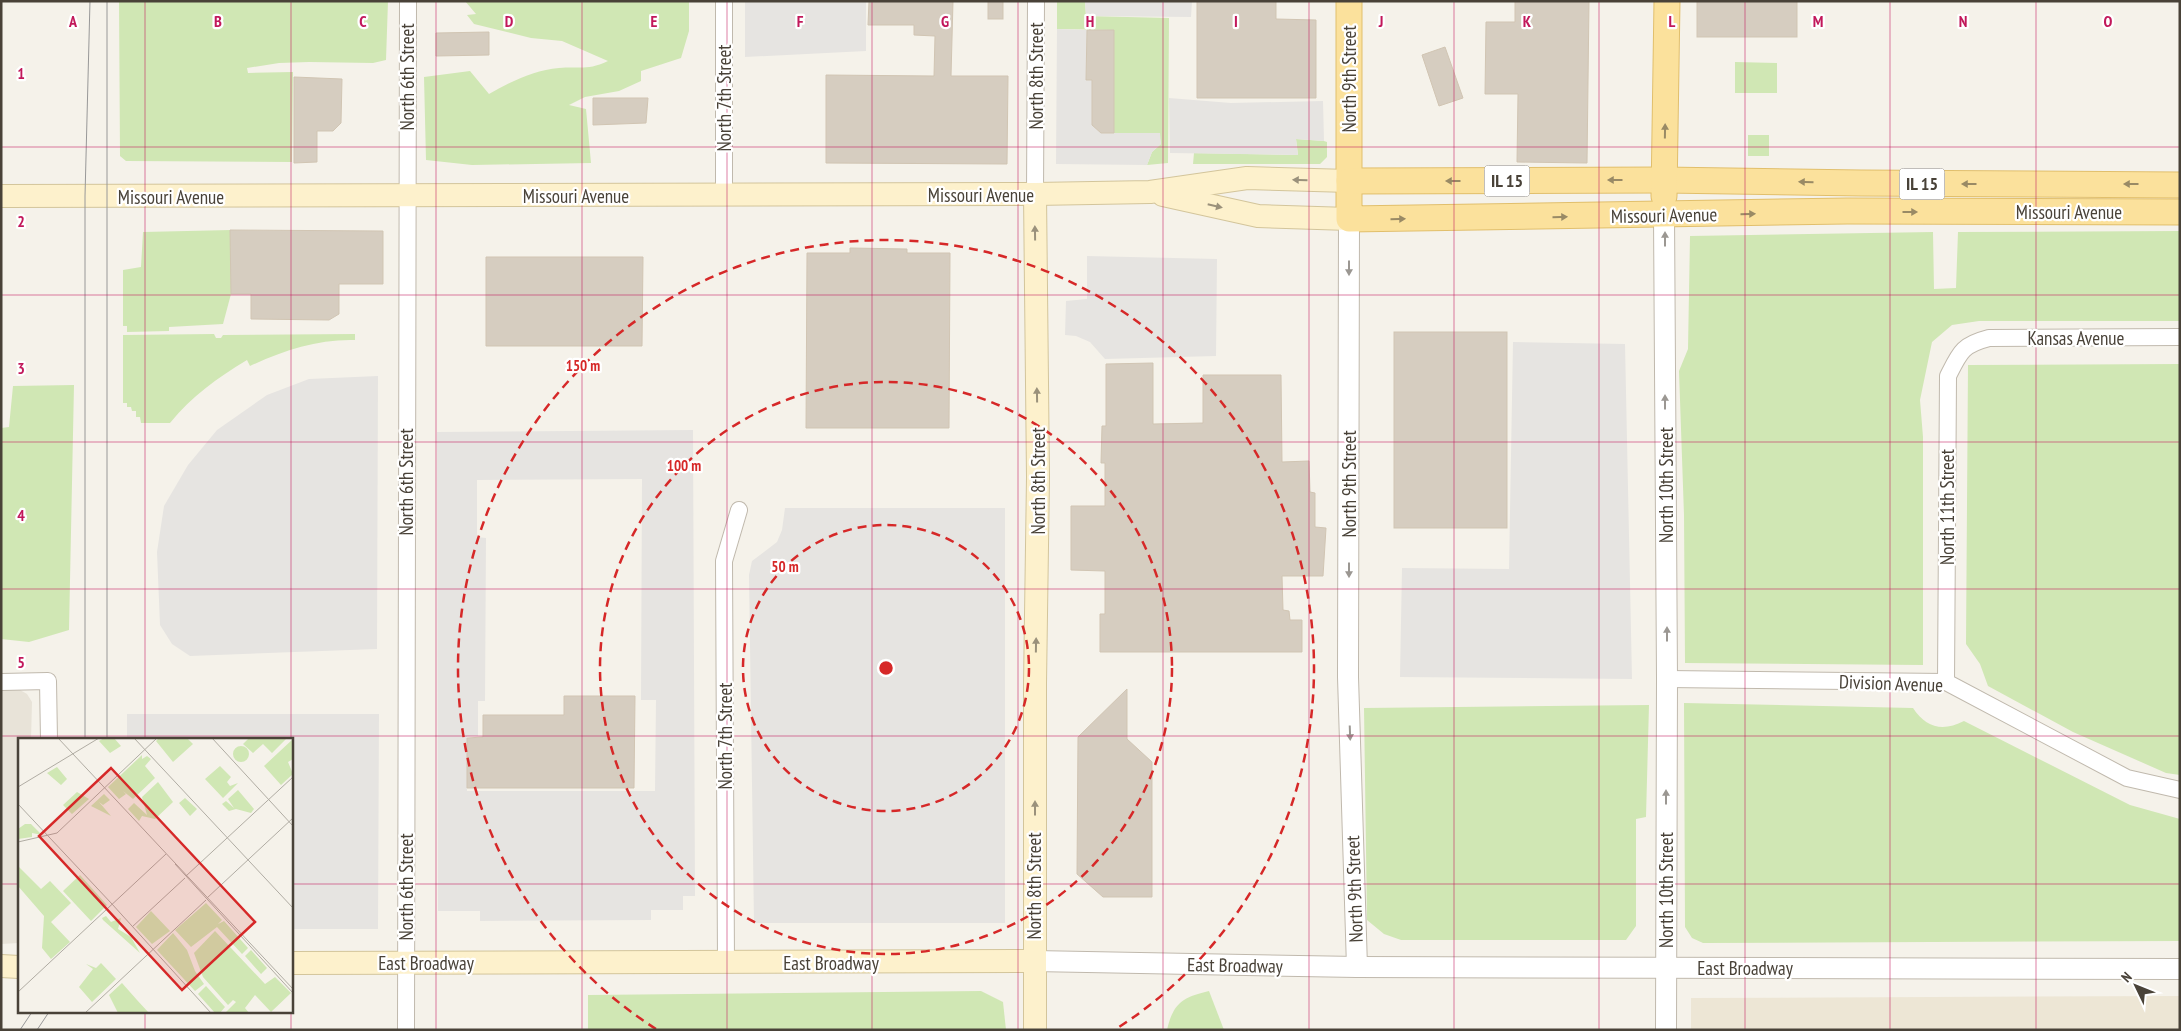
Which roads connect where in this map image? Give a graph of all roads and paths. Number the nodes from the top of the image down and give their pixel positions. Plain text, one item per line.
1 (408, 1) edge
2 (724, 1) edge
3 (1036, 1) edge
4 (1349, 1) edge
5 (1667, 1) edge
6 (1664, 180) junction
7 (1349, 181) junction
8 (2180, 185) edge
9 (1150, 192) junction
10 (1035, 194) junction
11 (1, 196) edge
12 (407, 196) junction
13 (724, 196) junction
14 (2180, 212) edge
15 (1664, 215) junction
16 (1349, 219) junction
17 (2180, 337) edge
18 (1973, 342) joint
19 (739, 510) dead end
20 (1667, 679) junction
21 (1, 682) edge
22 (1946, 682) junction
23 (49, 738) edge
24 (2180, 790) edge
25 (1034, 962) junction
26 (292, 963) edge
27 (406, 963) junction
28 (726, 963) junction
29 (1, 966) edge
30 (18, 967) edge
31 (1357, 967) junction
32 (1666, 968) junction
33 (2180, 970) edge
34 (406, 1030) edge
35 (1035, 1030) edge
36 (1666, 1030) edge

1 - 12 street, North 6th Street
2 - 13 street, North 7th Street
3 - 10 street, North 8th Street
4 - 7 main road, North 9th Street
6 -> 5 main road, North 10th Street
6 -> 7 main road, Missouri Avenue / IL 15
8 -> 6 main road, Missouri Avenue / IL 15
6 - 15 main road, North 10th Street
7 -> 9 main road, Missouri Avenue
7 - 16 main road, North 9th Street
9 - 10 main road, Missouri Avenue
9 -> 16 main road, Missouri Avenue
10 - 13 main road, Missouri Avenue
25 -> 10 main road, North 8th Street
11 - 12 main road, Missouri Avenue
12 - 13 main road, Missouri Avenue
12 - 27 street, North 6th Street
15 -> 14 main road, Missouri Avenue / IL 15
16 -> 15 main road, Missouri Avenue
20 -> 15 street, North 10th Street
16 -> 31 street, North 9th Street
17 - 18 street, Kansas Avenue
18 - 22 street, North 11th Street
19 - 28 street, North 7th Street
20 - 22 street, Division Avenue
32 -> 20 street, North 10th Street
21 - 23 street
22 - 24 street, Division Avenue
25 - 28 main road, East Broadway
25 - 31 street, East Broadway
25 - 35 main road, North 8th Street
26 - 27 main road, East Broadway
27 - 28 main road, East Broadway
27 - 34 street, North 6th Street
29 - 30 main road
31 - 32 street, East Broadway
32 - 33 street, East Broadway
32 - 36 street, North 10th Street

